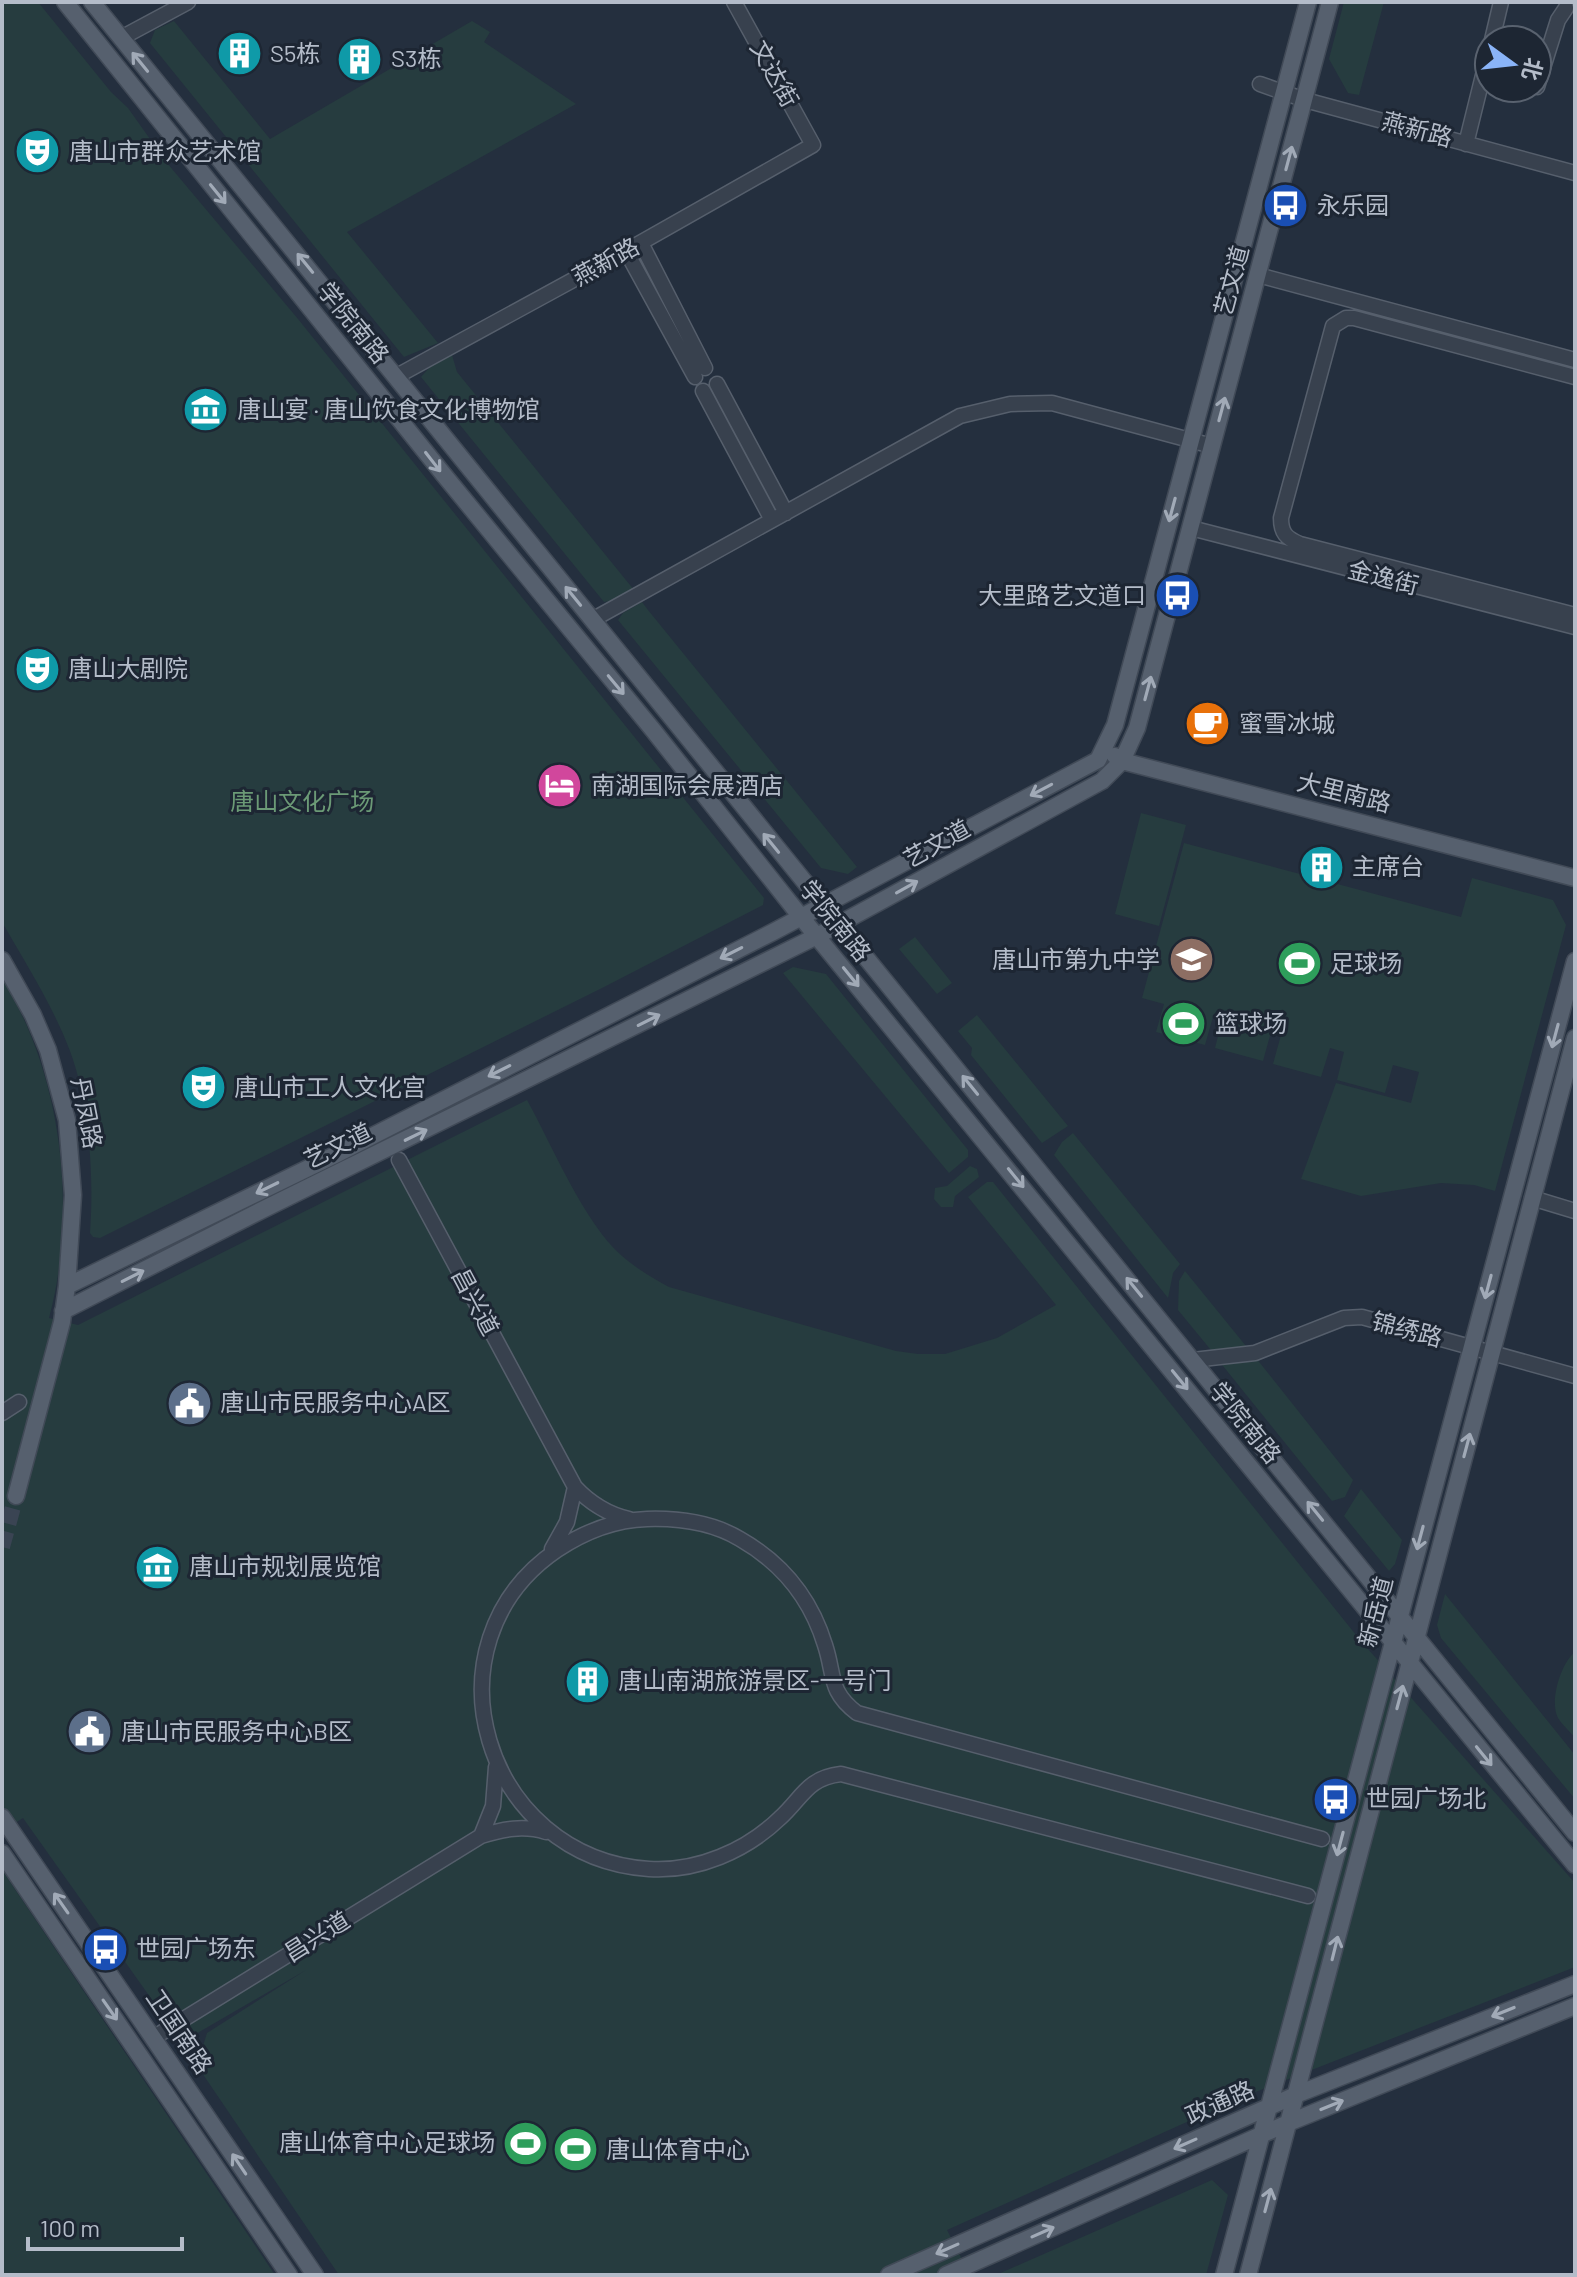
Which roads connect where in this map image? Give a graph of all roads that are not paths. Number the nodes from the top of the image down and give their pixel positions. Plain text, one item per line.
1 (65, 2) edge
2 (92, 2) edge
3 (188, 2) edge
4 (734, 2) edge
5 (1308, 2) edge
6 (1330, 2) edge
7 (1501, 2) edge
8 (1568, 9) edge
9 (1496, 24) edge
10 (1553, 36) edge
11 (121, 38) junction
12 (1260, 84) dead end
13 (1286, 92) junction
14 (1305, 100) junction
15 (1476, 104) edge
16 (1466, 144) junction
17 (813, 145) joint
18 (1575, 173) edge
19 (641, 243) junction
20 (626, 251) junction
21 (1258, 275) junction
22 (1575, 360) edge
23 (700, 372) junction
24 (397, 376) junction
25 (1575, 377) edge
26 (717, 384) junction
27 (703, 391) junction
28 (1191, 439) junction
29 (1212, 446) junction
30 (779, 516) junction
31 (1191, 528) junction
32 (1575, 615) edge
33 (592, 620) junction
34 (1575, 627) edge
35 (1104, 748) junction
36 (1122, 761) junction
37 (1575, 878) edge
38 (822, 906) junction
39 (801, 917) junction
40 (838, 925) junction
41 (817, 936) junction
42 (2, 960) edge
43 (1575, 961) edge
44 (1575, 1038) edge
45 (379, 1133) junction
46 (394, 1154) junction
47 (1532, 1198) junction
48 (1575, 1211) edge
49 (67, 1286) junction
50 (63, 1311) junction
51 (1472, 1347) junction
52 (1491, 1353) junction
53 (1193, 1360) junction
54 (1575, 1376) edge
55 (19, 1402) dead end
56 (2, 1413) edge
57 (575, 1487) junction
58 (633, 1520) junction
59 (546, 1558) junction
60 (1400, 1617) junction
61 (1416, 1636) junction
62 (1393, 1643) junction
63 (1409, 1665) junction
64 (496, 1763) junction
65 (2, 1817) edge
66 (550, 1833) junction
67 (1575, 1833) edge
68 (481, 1836) junction
69 (1322, 1839) dead end
70 (2, 1853) edge
71 (1575, 1865) edge
72 (1308, 1896) dead end
73 (1575, 1984) edge
74 (1575, 2006) edge
75 (153, 2038) junction
76 (136, 2048) junction
77 (1298, 2094) junction
78 (1271, 2106) junction
79 (1288, 2123) junction
80 (1261, 2137) junction
81 (982, 2234) junction
82 (996, 2253) junction
83 (289, 2275) edge
84 (315, 2275) edge
85 (889, 2275) edge
86 (946, 2275) edge
87 (1224, 2275) edge
88 (1248, 2275) edge

1 -> 39 main road, 学院南路
2 - 11 main road, 学院南路
3 - 11 street
4 - 17 street, 文达街
5 - 13 main road, 艺文道
6 - 14 main road, 艺文道
7 - 9 street
8 - 10 street
24 -> 11 main road, 学院南路
12 - 13 street, 燕新路
13 - 14 street, 燕新路
13 - 28 main road, 艺文道
14 - 16 street, 燕新路
21 -> 14 main road, 艺文道
15 - 16 street
16 - 18 street, 燕新路
17 - 19 street, 燕新路
19 - 20 street, 燕新路
19 - 23 street
20 - 23 street
20 - 24 street, 燕新路
21 - 22 street
29 -> 21 main road, 艺文道
23 - 26 street
23 - 27 street
33 -> 24 main road, 学院南路
25 - 32 street
26 - 27 street
26 - 30 street
27 - 30 street
28 - 29 street
28 - 30 street
28 -> 35 main road, 艺文道
29 - 31 main road, 艺文道
30 - 33 street
31 - 34 street, 金逸街
36 -> 31 main road, 艺文道
38 -> 33 main road, 学院南路
35 - 36 main road, 大里南路
35 -> 38 main road, 艺文道
36 - 37 main road, 大里南路
40 -> 36 main road, 艺文道
38 - 39 main road, 艺文道
38 - 40 main road, 学院南路
39 - 41 main road, 学院南路
39 -> 45 main road, 艺文道
40 - 41 main road, 艺文道
53 -> 40 main road, 学院南路
46 -> 41 main road, 艺文道
41 -> 62 main road, 学院南路
42 - 49 main road, 丹凤路
43 -> 51 main road, 新岳道
44 - 47 main road, 新岳道
45 - 46 main road
45 -> 49 main road, 艺文道
50 -> 46 main road, 艺文道
46 - 57 street, 昌兴道
47 - 48 street
47 - 52 main road, 新岳道
49 - 50 main road, 丹凤路
49 - 50 main road, 丹凤路
51 - 52 street, 锦绣路
51 - 53 street, 锦绣路
51 -> 60 main road, 新岳道
52 - 54 street, 锦绣路
61 -> 52 main road, 新岳道
60 -> 53 main road, 学院南路
55 - 56 street
57 - 58 street
57 - 59 street
58 - 59 street
58 - 69 street
59 - 64 street
60 - 61 main road, 学院南路
60 - 62 main road, 新岳道
61 - 63 main road, 新岳道
61 - 67 main road, 学院南路
62 - 63 main road, 学院南路
62 -> 78 main road, 新岳道
63 -> 71 main road, 学院南路
77 -> 63 main road, 新岳道
64 - 66 street
64 - 68 street
75 -> 65 main road, 卫国南路
66 - 68 street
66 - 72 street
68 - 75 street, 昌兴道
70 -> 76 main road, 卫国南路
73 -> 77 main road, 政通路
79 -> 74 main road, 政通路
75 - 76 main road
84 -> 75 main road, 卫国南路
76 - 83 main road, 卫国南路
77 - 78 main road, 政通路
77 - 79 main road, 新岳道
78 - 80 main road, 新岳道
78 -> 81 main road, 政通路
79 - 80 main road, 政通路
88 -> 79 main road, 新岳道
82 -> 80 main road, 政通路
80 - 87 main road, 新岳道
81 - 82 main road
81 -> 85 main road, 政通路
82 - 86 main road, 政通路

